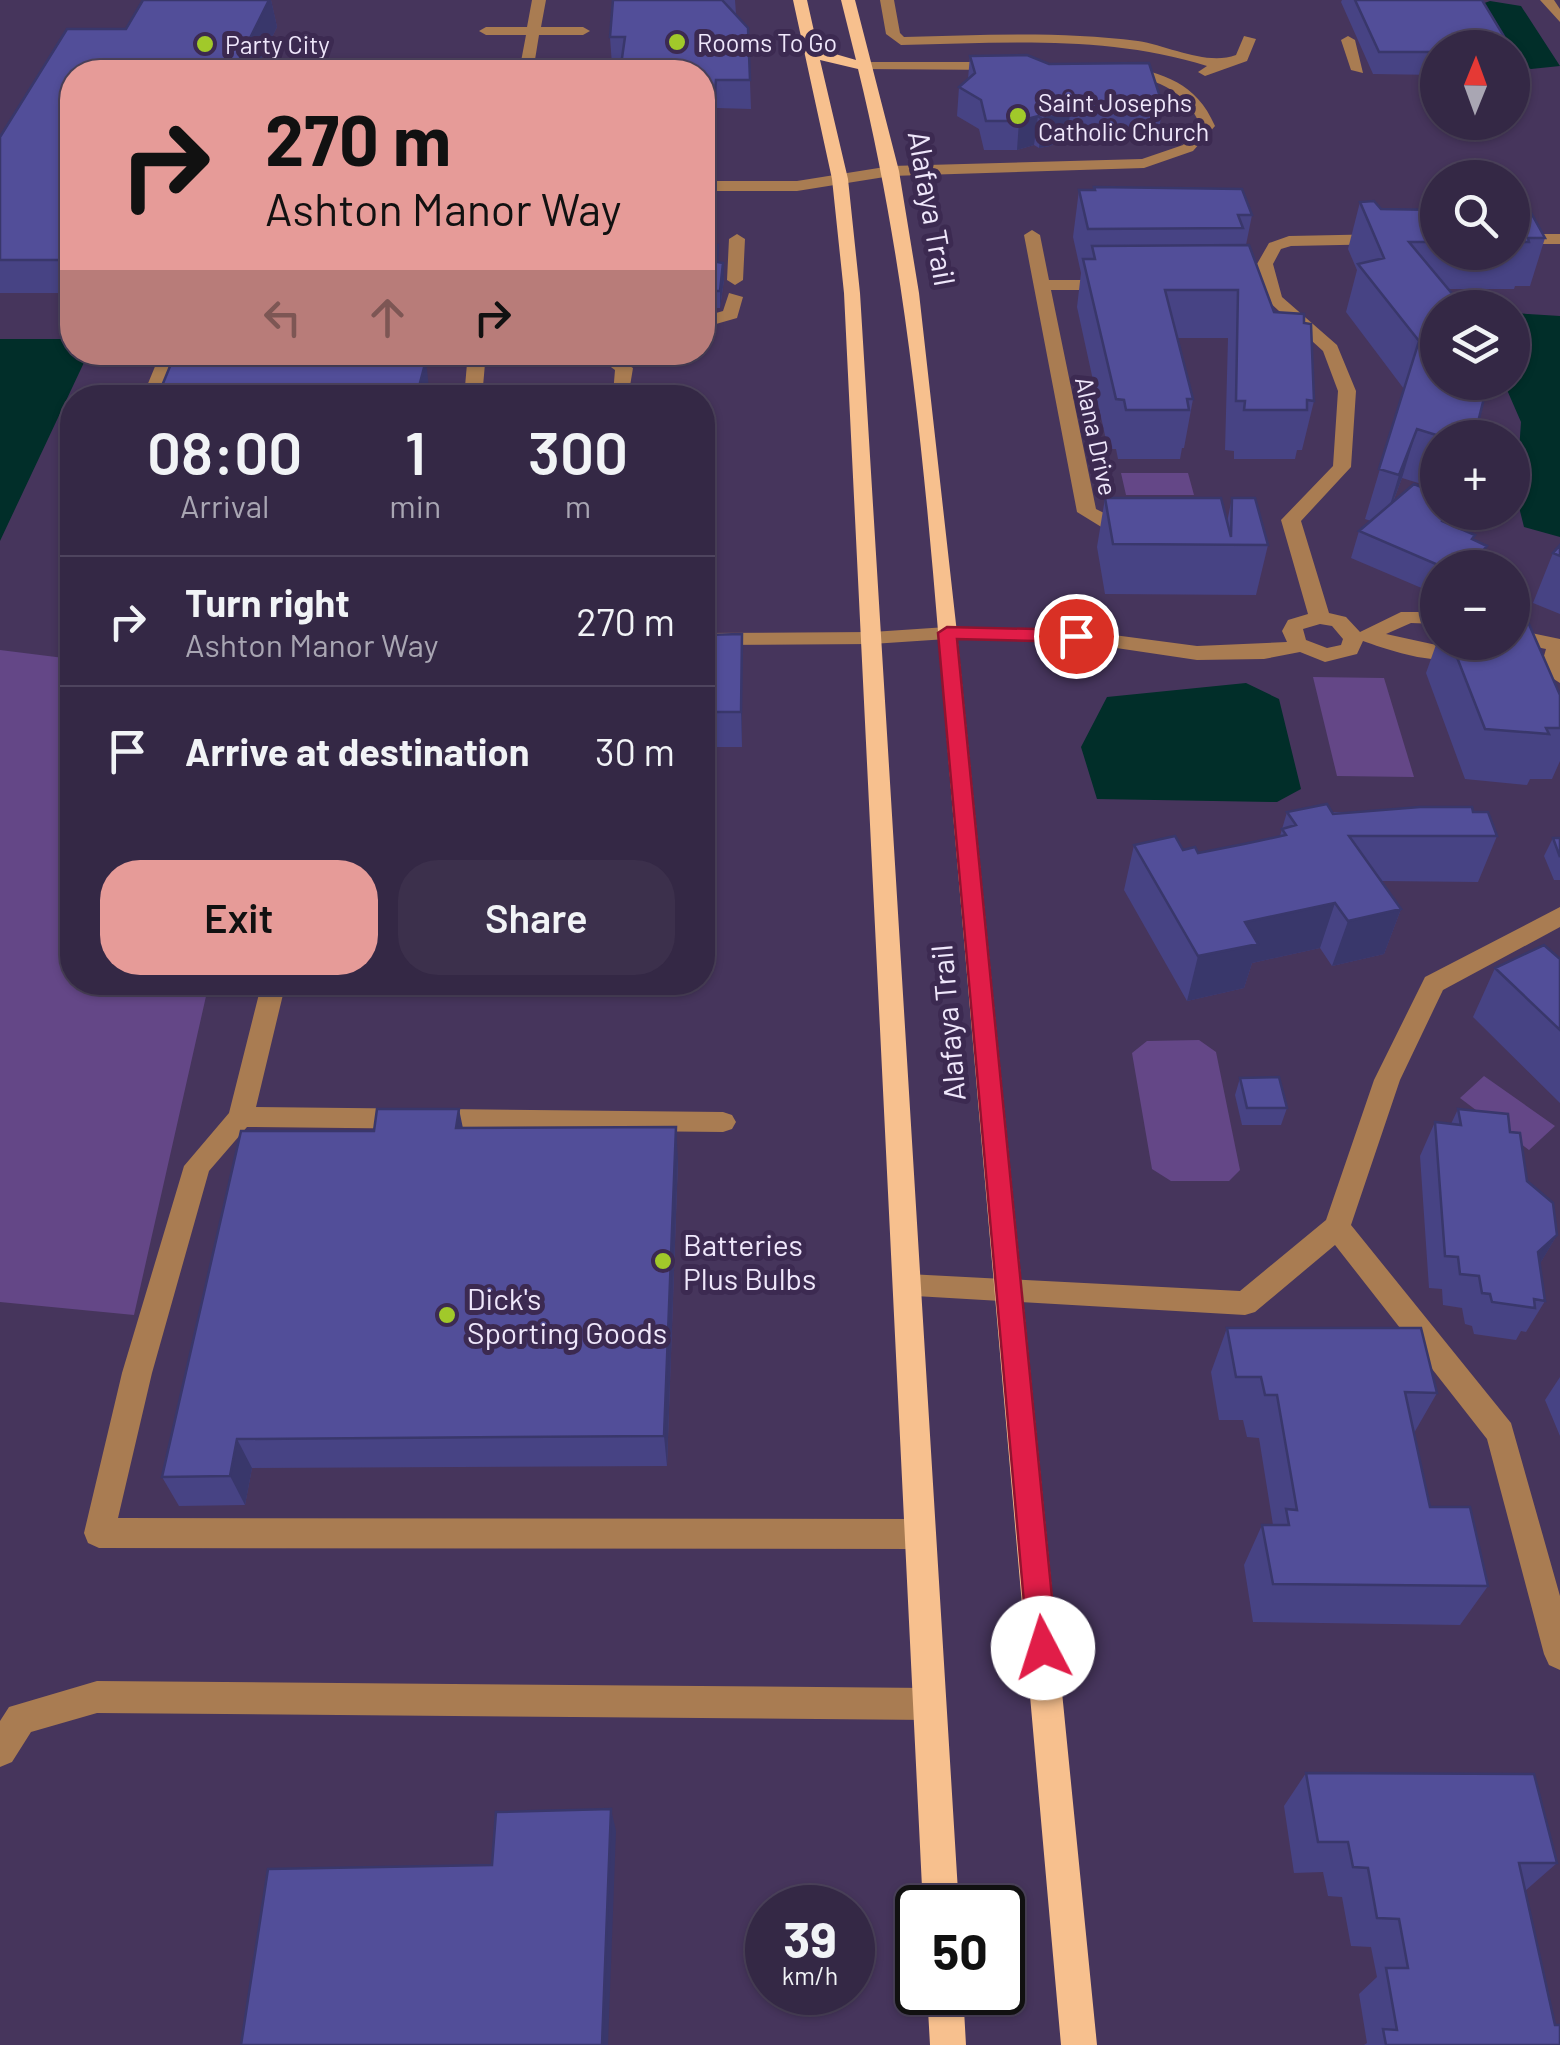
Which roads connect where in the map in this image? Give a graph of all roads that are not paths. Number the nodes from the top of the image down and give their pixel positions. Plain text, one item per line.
1 (540, 0) edge
2 (800, 0) edge
3 (848, 0) edge
4 (887, 0) edge
5 (1547, 0) edge
6 (1560, 18) edge
7 (534, 30) junction
8 (582, 30) dead end
9 (486, 31) dead end
10 (1249, 39) dead end
11 (1348, 40) dead end
12 (813, 52) junction
13 (528, 60) edge
14 (866, 66) junction
15 (1021, 66) edge
16 (1097, 66) edge
17 (1220, 66) junction
18 (1358, 70) dead end
19 (1172, 84) junction
20 (891, 171) junction
21 (715, 177) edge
22 (840, 179) junction
23 (715, 186) edge
24 (1032, 235) dead end
25 (1420, 238) edge
26 (737, 239) dead end
27 (1530, 239) edge
28 (1560, 239) edge
29 (1136, 284) edge
30 (1040, 285) junction
31 (715, 319) edge
32 (1146, 524) edge
33 (1319, 617) junction
34 (1420, 617) edge
35 (947, 633) junction
36 (1420, 634) edge
37 (1361, 635) junction
38 (872, 638) junction
39 (715, 639) edge
40 (1530, 639) edge
41 (1559, 645) edge
42 (1300, 646) junction
43 (1420, 651) edge
44 (1560, 676) edge
45 (1560, 916) edge
46 (271, 995) edge
47 (241, 1116) junction
48 (723, 1122) dead end
49 (1336, 1228) junction
50 (908, 1286) junction
51 (1010, 1290) junction
52 (921, 1534) junction
53 (1560, 1654) edge
54 (930, 1704) junction
55 (0, 1750) edge
56 (939, 1885) edge
57 (946, 2015) edge
58 (948, 2045) edge
59 (1079, 2045) edge

1 - 7 street
2 - 12 main road, Alafaya Trail
3 - 14 main road, Alafaya Trail
4 - 17 street
5 - 6 street
7 - 8 street
7 - 9 street
7 - 13 street
10 - 17 street
11 - 18 street
12 - 14 main road
12 - 22 main road, Alafaya Trail
14 - 15 street
14 - 20 main road, Alafaya Trail
16 - 19 street
17 - 19 street
19 - 20 street
20 - 22 street
20 - 35 main road, Alafaya Trail
21 - 22 street
22 - 23 street
22 - 38 main road, Alafaya Trail
24 - 30 street, Alana Drive
25 - 33 street
26 - 31 street
27 - 28 street
29 - 30 street
30 - 32 street, Alana Drive
33 - 37 street
33 - 42 street
34 - 37 street
35 - 38 street
35 - 42 street
35 - 51 main road, Alafaya Trail
36 - 37 street
37 - 42 street
37 - 43 street
38 - 39 street
38 - 50 main road, Alafaya Trail
40 - 41 street
41 - 44 street
45 - 49 street
46 - 47 street
47 - 48 street
47 - 52 street
49 - 51 street
49 - 53 street
50 - 51 street
50 - 52 main road, Alafaya Trail
51 - 59 main road, Alafaya Trail
52 - 54 main road, Alafaya Trail
54 - 55 street
54 - 56 main road, Alafaya Trail
57 - 58 main road

